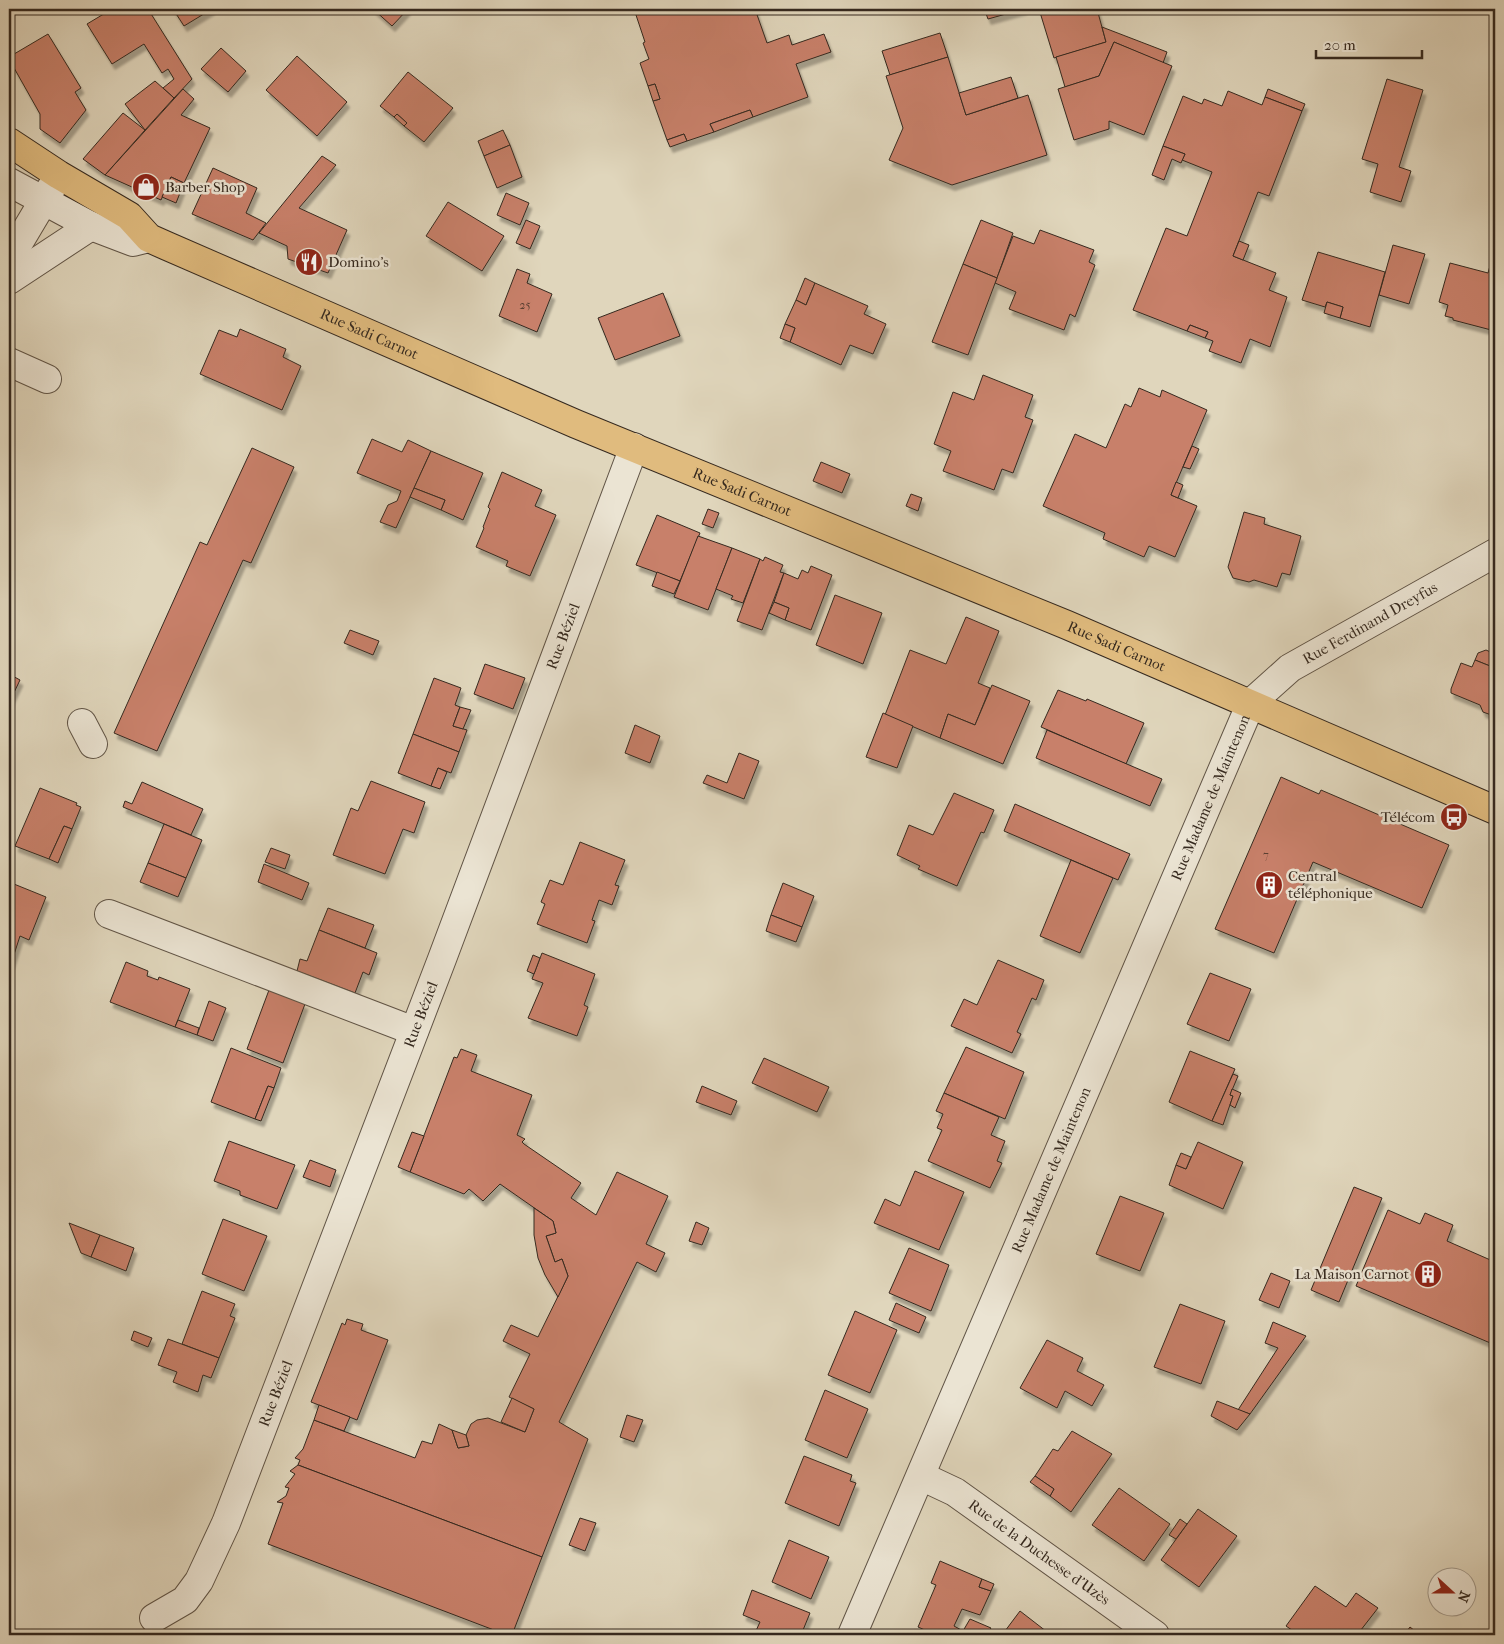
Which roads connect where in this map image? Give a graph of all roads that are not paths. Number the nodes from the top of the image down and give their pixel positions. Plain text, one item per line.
1 (9, 142) edge
2 (59, 175) junction
3 (9, 182) edge
4 (44, 201) junction
5 (91, 226) junction
6 (149, 238) junction
7 (9, 259) edge
8 (9, 280) edge
9 (9, 362) edge
10 (47, 379) dead end
11 (634, 447) junction
12 (1495, 553) edge
13 (1251, 703) junction
14 (1495, 810) edge
15 (109, 914) dead end
16 (414, 1031) junction
17 (921, 1476) junction
18 (154, 1618) dead end
19 (852, 1635) edge
20 (1154, 1635) edge

1 - 2 main road, Rue Sadi Carnot
2 - 4 street
2 - 6 main road, Rue Sadi Carnot
3 - 4 street
4 - 5 street
4 - 7 street
5 - 6 street
5 - 8 street
6 - 11 main road, Rue Sadi Carnot
9 - 10 street
11 - 13 main road, Rue Sadi Carnot
11 - 16 street, Rue Béziel
12 - 13 street, Rue Ferdinand Dreyfus
13 - 14 main road, Rue Sadi Carnot
13 - 17 street, Rue Madame de Maintenon
15 - 16 street
16 - 18 street, Rue Béziel
17 - 19 street, Rue Madame de Maintenon
17 - 20 street, Rue de la Duchesse d'Uzès

